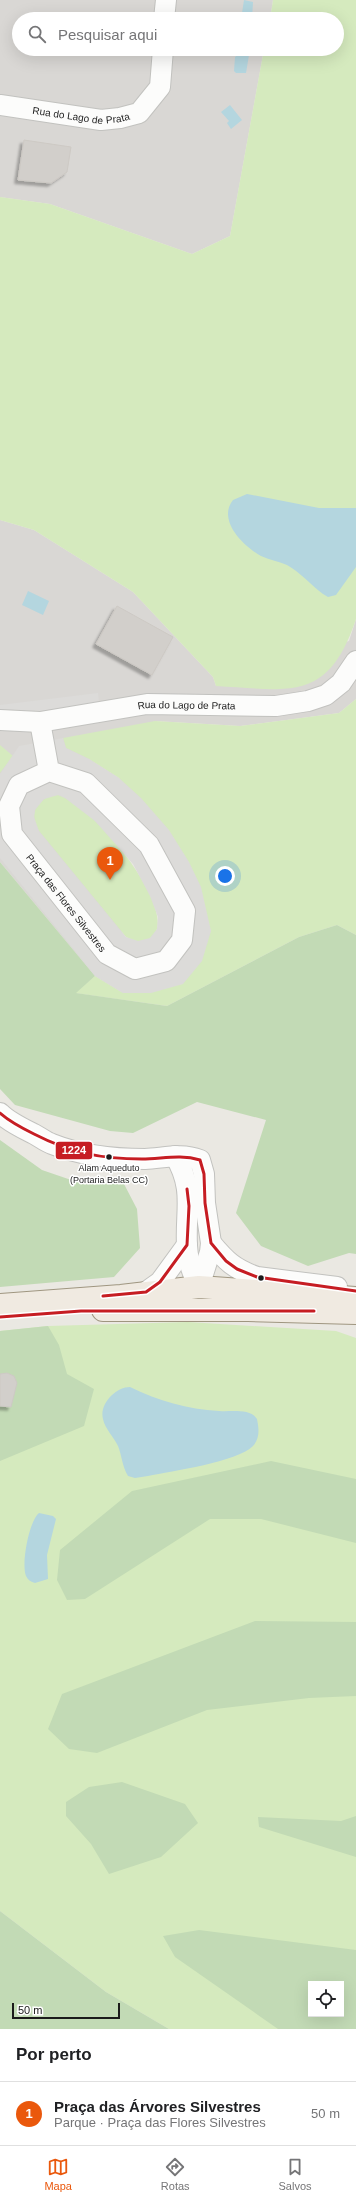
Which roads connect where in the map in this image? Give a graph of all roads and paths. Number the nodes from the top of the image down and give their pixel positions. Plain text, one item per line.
1 (166, 0) edge
2 (165, 12) edge
3 (162, 56) edge
4 (0, 105) edge
5 (356, 661) edge
6 (0, 720) edge
7 (40, 722) junction
8 (49, 771) junction
9 (0, 1113) edge
10 (175, 1156) junction
11 (211, 1243) junction
12 (187, 1245) junction
13 (199, 1287) junction
14 (356, 1291) edge
15 (146, 1292) junction
16 (356, 1298) edge
17 (0, 1306) edge
18 (231, 1310) junction
19 (81, 1311) junction
20 (356, 1313) edge
21 (0, 1317) edge

1 - 2 street
3 - 4 street, Rua do Lago de Prata
5 - 7 street, Rua do Lago de Prata
6 - 7 street, Rua do Lago de Prata
7 - 8 street
8 - 8 street, Praça das Flores Silvestres
9 - 10 street
10 - 11 street
10 - 12 street
11 - 13 street
11 - 14 street
12 - 13 street
12 - 15 street
13 - 15 main road
13 - 16 main road
13 - 18 main road
13 - 19 main road
15 - 17 main road
18 - 19 main road
18 - 20 main road
19 - 21 main road

